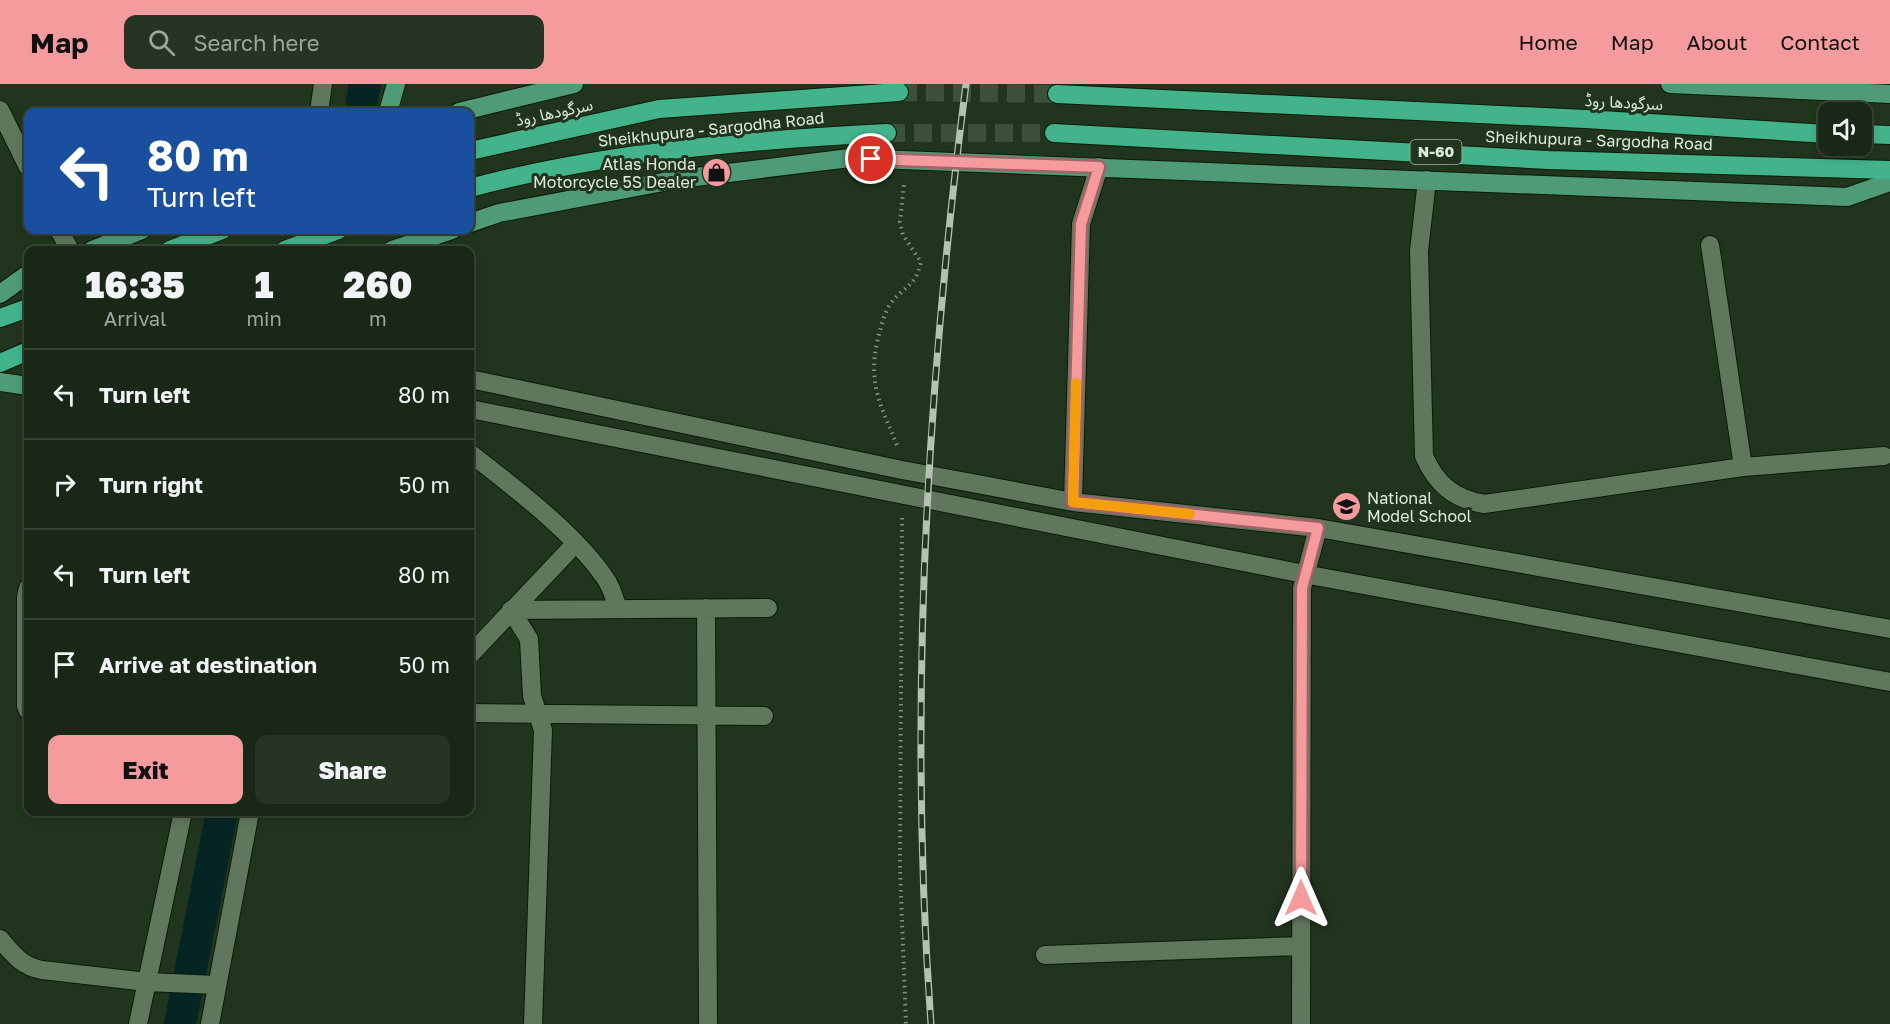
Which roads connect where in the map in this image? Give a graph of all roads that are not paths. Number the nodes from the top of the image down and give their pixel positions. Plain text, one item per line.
1 (323, 84) edge
2 (396, 84) edge
3 (574, 84) edge
4 (1670, 84) edge
5 (534, 88) edge
6 (899, 92) tunnel mouth
7 (1057, 94) tunnel mouth
8 (1890, 94) edge
9 (320, 108) edge
10 (389, 108) edge
11 (472, 108) edge
12 (0, 110) edge
13 (887, 133) tunnel mouth
14 (1054, 133) tunnel mouth
15 (1818, 133) edge
16 (1872, 134) edge
17 (1890, 135) edge
18 (474, 150) edge
19 (24, 159) edge
20 (1099, 167) junction
21 (1890, 170) edge
22 (1427, 180) junction
23 (1890, 182) edge
24 (474, 188) edge
25 (474, 222) edge
26 (132, 234) edge
27 (212, 234) edge
28 (327, 234) edge
29 (440, 234) edge
30 (1710, 245) dead end
31 (102, 246) edge
32 (180, 246) edge
33 (296, 246) edge
34 (404, 246) edge
35 (24, 277) edge
36 (0, 294) edge
37 (24, 309) edge
38 (0, 318) edge
39 (24, 353) edge
40 (0, 363) edge
41 (474, 381) edge
42 (0, 382) edge
43 (24, 385) edge
44 (474, 411) edge
45 (474, 456) edge
46 (1884, 456) dead end
47 (1743, 467) junction
48 (1073, 502) junction
49 (1318, 528) junction
50 (575, 544) junction
51 (1304, 574) junction
52 (706, 608) junction
53 (768, 608) dead end
54 (618, 609) junction
55 (512, 610) junction
56 (1890, 629) edge
57 (474, 651) edge
58 (1889, 679) edge
59 (474, 713) edge
60 (538, 714) junction
61 (706, 715) junction
62 (764, 716) dead end
63 (182, 816) edge
64 (249, 816) edge
65 (0, 939) edge
66 (1301, 946) junction
67 (1045, 955) dead end
68 (147, 982) junction
69 (217, 985) junction
70 (138, 1024) edge
71 (210, 1024) edge
72 (533, 1024) edge
73 (708, 1024) edge
74 (1301, 1024) edge

1 - 9 street
2 - 10 main road
3 - 5 main road
4 - 8 main road
5 - 11 main road
6 - 18 highway, سرگودھا روڈ
7 - 15 highway, سرگودھا روڈ
12 - 19 street
13 - 24 highway, Sheikhupura - Sargodha Road
14 - 21 highway, Sheikhupura - Sargodha Road / N-60
16 - 17 highway
20 - 22 main road
20 - 25 main road
20 - 48 street
22 - 23 main road
22 - 47 street
26 - 31 main road
27 - 32 highway
28 - 33 highway
29 - 34 main road
30 - 47 street
35 - 36 main road
37 - 38 highway
39 - 40 highway
41 - 48 street
42 - 43 main road
44 - 51 street
45 - 50 street
46 - 47 street
48 - 49 street
49 - 51 street
49 - 56 street
50 - 54 street
50 - 55 street
51 - 58 street
51 - 66 street
52 - 53 street
52 - 54 street
52 - 61 street
54 - 55 street
55 - 57 street
55 - 60 street
59 - 60 street
60 - 61 street
60 - 72 street
61 - 62 street
61 - 73 street
63 - 68 street
64 - 69 street
65 - 68 street
66 - 67 street
66 - 74 street
68 - 69 street
68 - 70 street
69 - 71 street

